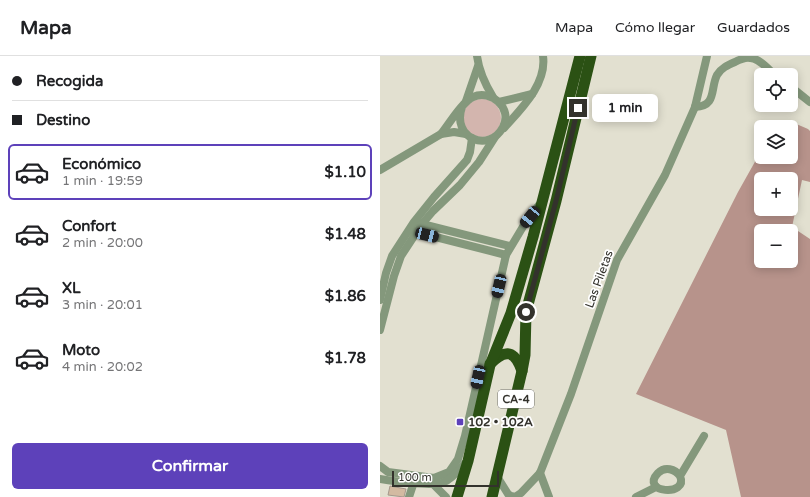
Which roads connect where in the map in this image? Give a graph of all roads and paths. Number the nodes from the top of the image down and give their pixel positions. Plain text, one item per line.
1 (477, 56) edge
2 (543, 56) edge
3 (580, 56) edge
4 (591, 56) edge
5 (707, 56) edge
6 (478, 66) junction
7 (766, 68) edge
8 (798, 93) edge
9 (532, 94) junction
10 (496, 100) junction
11 (810, 102) edge
12 (464, 104) junction
13 (695, 107) junction
14 (442, 134) junction
15 (498, 134) junction
16 (469, 136) junction
17 (380, 170) edge
18 (544, 200) junction
19 (418, 223) junction
20 (413, 231) junction
21 (510, 246) junction
22 (506, 255) junction
23 (380, 300) edge
24 (380, 330) edge
25 (490, 365) junction
26 (522, 371) junction
27 (478, 377) junction
28 (482, 398) junction
29 (704, 436) dead end
30 (468, 461) junction
31 (380, 466) edge
32 (540, 473) junction
33 (680, 476) junction
34 (385, 477) edge
35 (498, 478) junction
36 (414, 482) junction
37 (434, 485) junction
38 (656, 487) junction
39 (524, 493) edge
40 (676, 495) edge
41 (664, 496) edge
42 (409, 497) edge
43 (446, 497) edge
44 (457, 497) edge
45 (492, 497) edge
46 (549, 497) edge
47 (636, 497) edge

1 - 6 street
2 - 9 street
3 - 18 highway, CA-4
4 - 26 highway, CA-4
5 - 13 street, Las Piletas
6 - 10 street
6 - 12 street
7 - 13 street
8 - 11 street
9 - 10 street
9 - 15 street
10 - 12 street
10 - 15 street
12 - 14 street
12 - 16 street
13 - 32 street, Las Piletas
14 - 16 street
14 - 17 street
15 - 16 street
15 - 19 street
16 - 19 street
18 - 21 street
18 - 25 highway, CA-4
19 - 20 street
19 - 21 street
20 - 22 street
20 - 23 street
20 - 24 street
21 - 22 street
22 - 27 street
25 - 26 highway
25 - 28 highway, CA-4
26 - 35 highway, CA-4
27 - 28 highway
27 - 34 street
28 - 30 highway, CA-4
29 - 33 street
30 - 37 street
30 - 44 highway, CA-4
31 - 34 street
32 - 39 street, Las Piletas
32 - 46 street
33 - 38 street
33 - 40 street
34 - 36 street
35 - 39 street, Las Piletas
35 - 45 highway, CA-4
36 - 37 street
36 - 42 street
37 - 43 street
38 - 41 street
38 - 47 street
40 - 41 street

